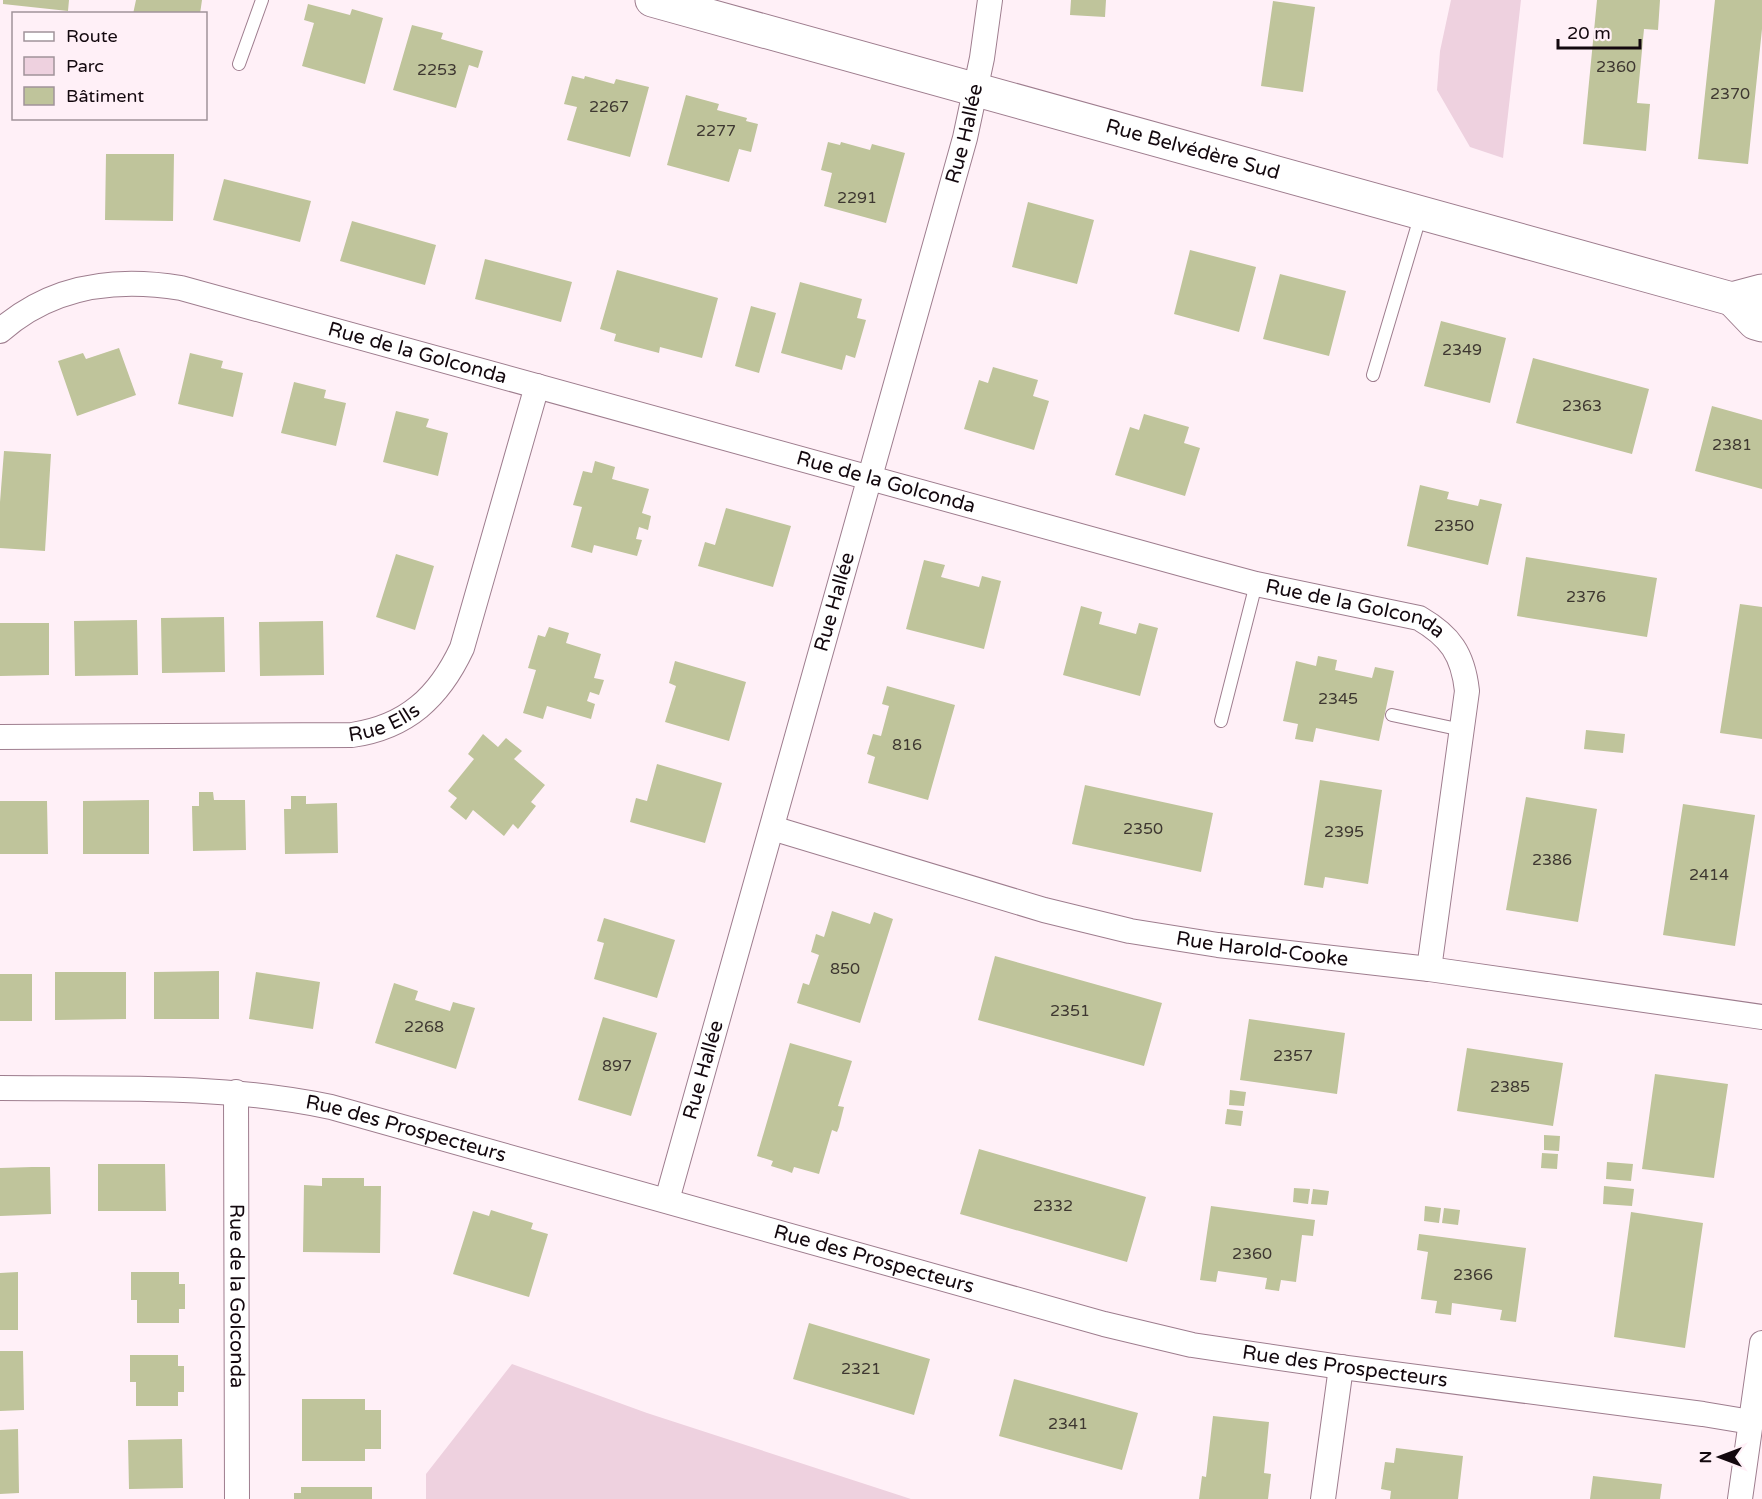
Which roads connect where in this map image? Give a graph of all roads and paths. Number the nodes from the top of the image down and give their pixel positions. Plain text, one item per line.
1 (262, 0) edge
2 (652, 0) edge
3 (990, 0) edge
4 (239, 64) dead end
5 (976, 90) junction
6 (1421, 213) junction
7 (1747, 295) edge
8 (1762, 325) edge
9 (0, 331) edge
10 (1373, 375) dead end
11 (537, 386) junction
12 (870, 478) junction
13 (1256, 584) junction
14 (1392, 715) dead end
15 (1221, 721) dead end
16 (1462, 730) junction
17 (0, 736) edge
18 (772, 828) junction
19 (1429, 969) junction
20 (1762, 1017) edge
21 (0, 1088) edge
22 (236, 1092) junction
23 (667, 1200) junction
24 (1762, 1343) edge
25 (1341, 1366) junction
26 (1756, 1422) edge
27 (237, 1499) edge
28 (1323, 1499) edge
29 (1740, 1499) edge

1 - 4 lane
2 - 5 street, Rue Belvédère Sud
3 - 5 street, Rue Hallée
5 - 6 street, Rue Belvédère Sud
5 - 12 street, Rue Hallée
6 - 7 street, Rue Belvédère Sud
6 - 10 lane
7 - 8 street, Rue Belvédère Sud
9 - 11 street, Rue de la Golconda
11 - 12 street, Rue de la Golconda
11 - 17 street, Rue Ells
12 - 13 street, Rue de la Golconda
12 - 18 street, Rue Hallée
13 - 15 lane
13 - 16 street, Rue de la Golconda
14 - 16 lane
16 - 19 street, Rue de la Golconda
18 - 19 street, Rue Harold-Cooke
18 - 23 street, Rue Hallée
19 - 20 street, Rue Harold-Cooke
21 - 22 street, Rue des Prospecteurs
22 - 23 street, Rue des Prospecteurs
22 - 27 street, Rue de la Golconda
23 - 25 street, Rue des Prospecteurs
24 - 26 street
25 - 26 street, Rue des Prospecteurs
25 - 28 street
26 - 29 street

